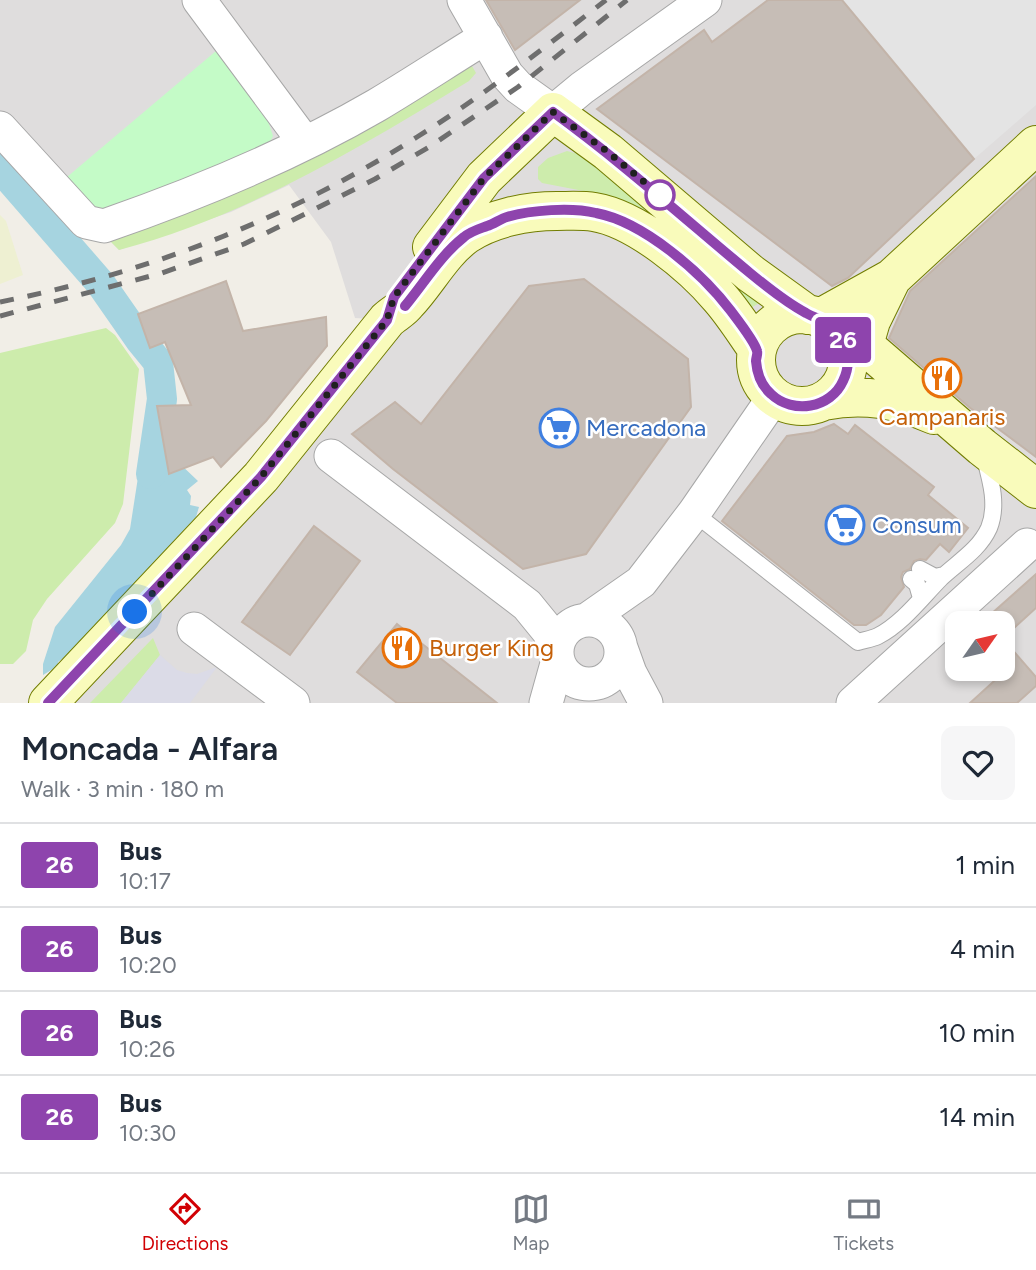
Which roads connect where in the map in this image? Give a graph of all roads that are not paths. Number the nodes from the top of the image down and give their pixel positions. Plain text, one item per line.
1 (198, 0) edge
2 (464, 0) edge
3 (705, 0) edge
4 (486, 37) junction
5 (518, 87) junction
6 (553, 112) junction
7 (0, 128) edge
8 (520, 142) junction
9 (304, 143) junction
10 (1036, 145) edge
11 (540, 211) junction
12 (892, 278) junction
13 (820, 319) junction
14 (387, 320) junction
15 (861, 345) junction
16 (757, 349) junction
17 (774, 397) junction
18 (824, 401) junction
19 (953, 423) junction
20 (982, 447) junction
21 (331, 456) dead end
22 (1036, 489) edge
23 (694, 513) junction
24 (1027, 545) dead end
25 (944, 575) junction
26 (640, 582) junction
27 (921, 598) junction
28 (527, 605) junction
29 (583, 620) junction
30 (194, 628) dead end
31 (620, 644) junction
32 (557, 655) junction
33 (580, 690) edge
34 (57, 695) edge
35 (293, 703) edge
36 (546, 703) edge
37 (633, 703) edge
38 (646, 703) edge
39 (853, 703) edge

1 - 9 street
2 - 4 street
3 - 6 street
4 - 5 street
4 - 9 street
5 - 6 street
5 - 8 street
6 - 8 street
6 - 13 street
7 - 9 street
8 - 11 street
8 - 14 street
10 - 12 street
11 - 14 street
11 - 16 street
12 - 13 street
12 - 15 street
13 - 15 street
13 - 16 street
14 - 34 street
15 - 18 street
15 - 19 street
16 - 17 street
17 - 18 street
17 - 23 street
18 - 19 street
19 - 20 street
20 - 22 street
20 - 25 lane
21 - 28 street
23 - 26 street
23 - 27 lane
24 - 39 street
25 - 27 lane
25 - 27 lane
26 - 29 street
26 - 31 street
28 - 29 street
28 - 32 street
29 - 31 street
29 - 32 street
30 - 35 street
31 - 33 street
31 - 38 street
32 - 33 street
32 - 36 street
33 - 37 street

